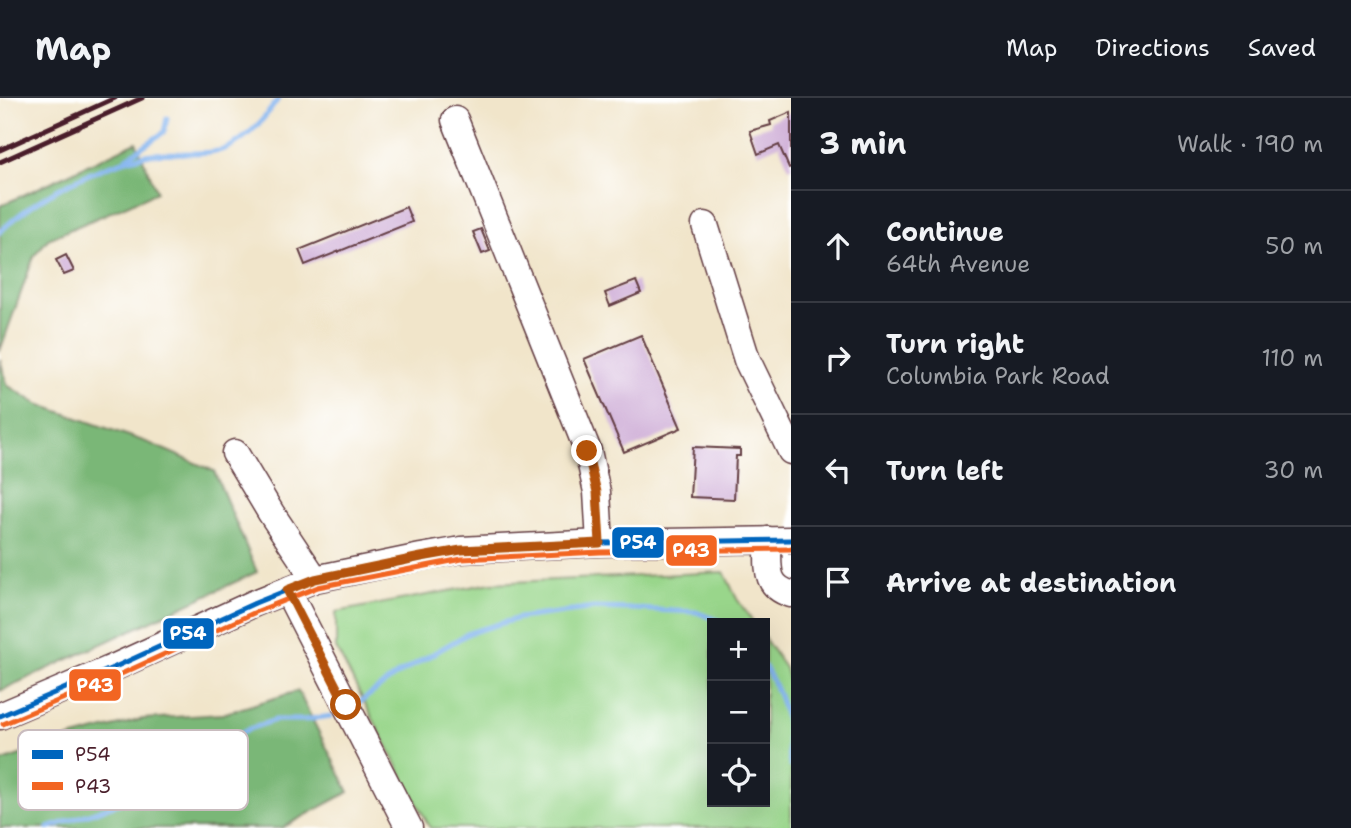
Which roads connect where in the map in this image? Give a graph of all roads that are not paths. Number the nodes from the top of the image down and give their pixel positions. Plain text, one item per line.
1 (455, 120) dead end
2 (705, 225) dead end
3 (791, 451) edge
4 (235, 453) dead end
5 (779, 540) edge
6 (600, 543) junction
7 (315, 579) junction
8 (287, 590) junction
9 (791, 594) edge
10 (0, 716) edge
11 (409, 828) edge

1 - 6 street
2 - 3 street
4 - 7 street
5 - 6 street
5 - 9 street
6 - 7 street
7 - 8 street
8 - 10 street
8 - 11 street

